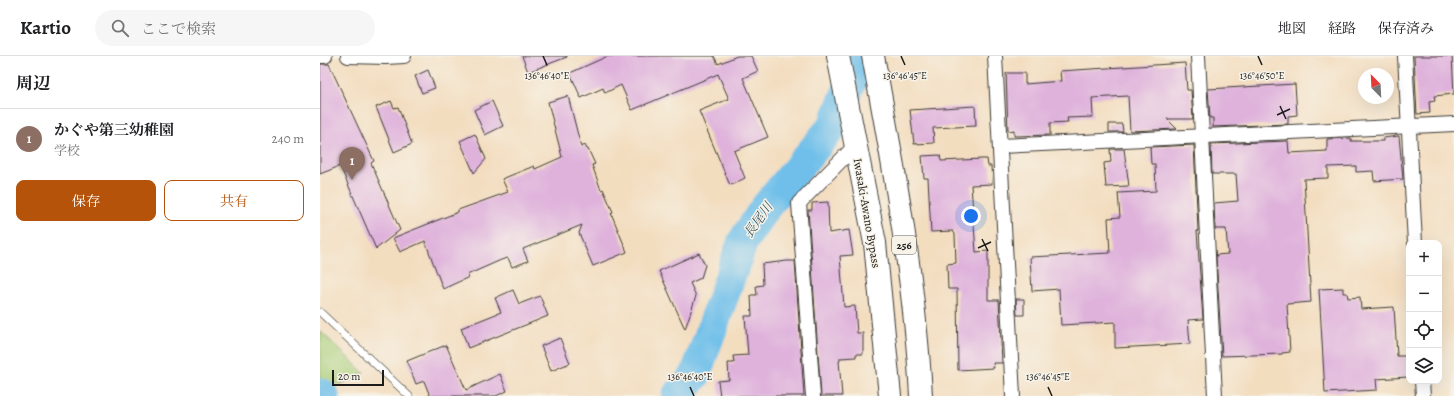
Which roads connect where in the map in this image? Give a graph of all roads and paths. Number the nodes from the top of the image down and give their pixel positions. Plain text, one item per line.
1 (320, 56) edge
2 (325, 56) edge
3 (348, 56) edge
4 (404, 56) edge
5 (838, 56) edge
6 (873, 56) edge
7 (995, 56) edge
8 (1198, 56) edge
9 (1405, 56) edge
10 (1454, 124) edge
11 (1409, 127) junction
12 (1202, 137) junction
13 (855, 146) junction
14 (1000, 146) junction
15 (1415, 240) edge
16 (320, 312) edge
17 (1422, 384) edge
18 (409, 396) edge
19 (812, 396) edge
20 (890, 396) edge
21 (920, 396) edge
22 (1013, 396) edge
23 (1215, 396) edge
24 (1423, 396) edge

1 - 2 street
3 - 4 street
5 - 13 highway, Iwasaki-Awano Bypass / 256
6 - 21 highway, 256
7 - 14 street
8 - 12 street
9 - 11 street
10 - 11 street
11 - 12 street
11 - 15 street
12 - 14 street
12 - 23 street
13 - 19 street
13 - 20 highway, Iwasaki-Awano Bypass / 256
14 - 22 street
16 - 18 lane
17 - 24 street

